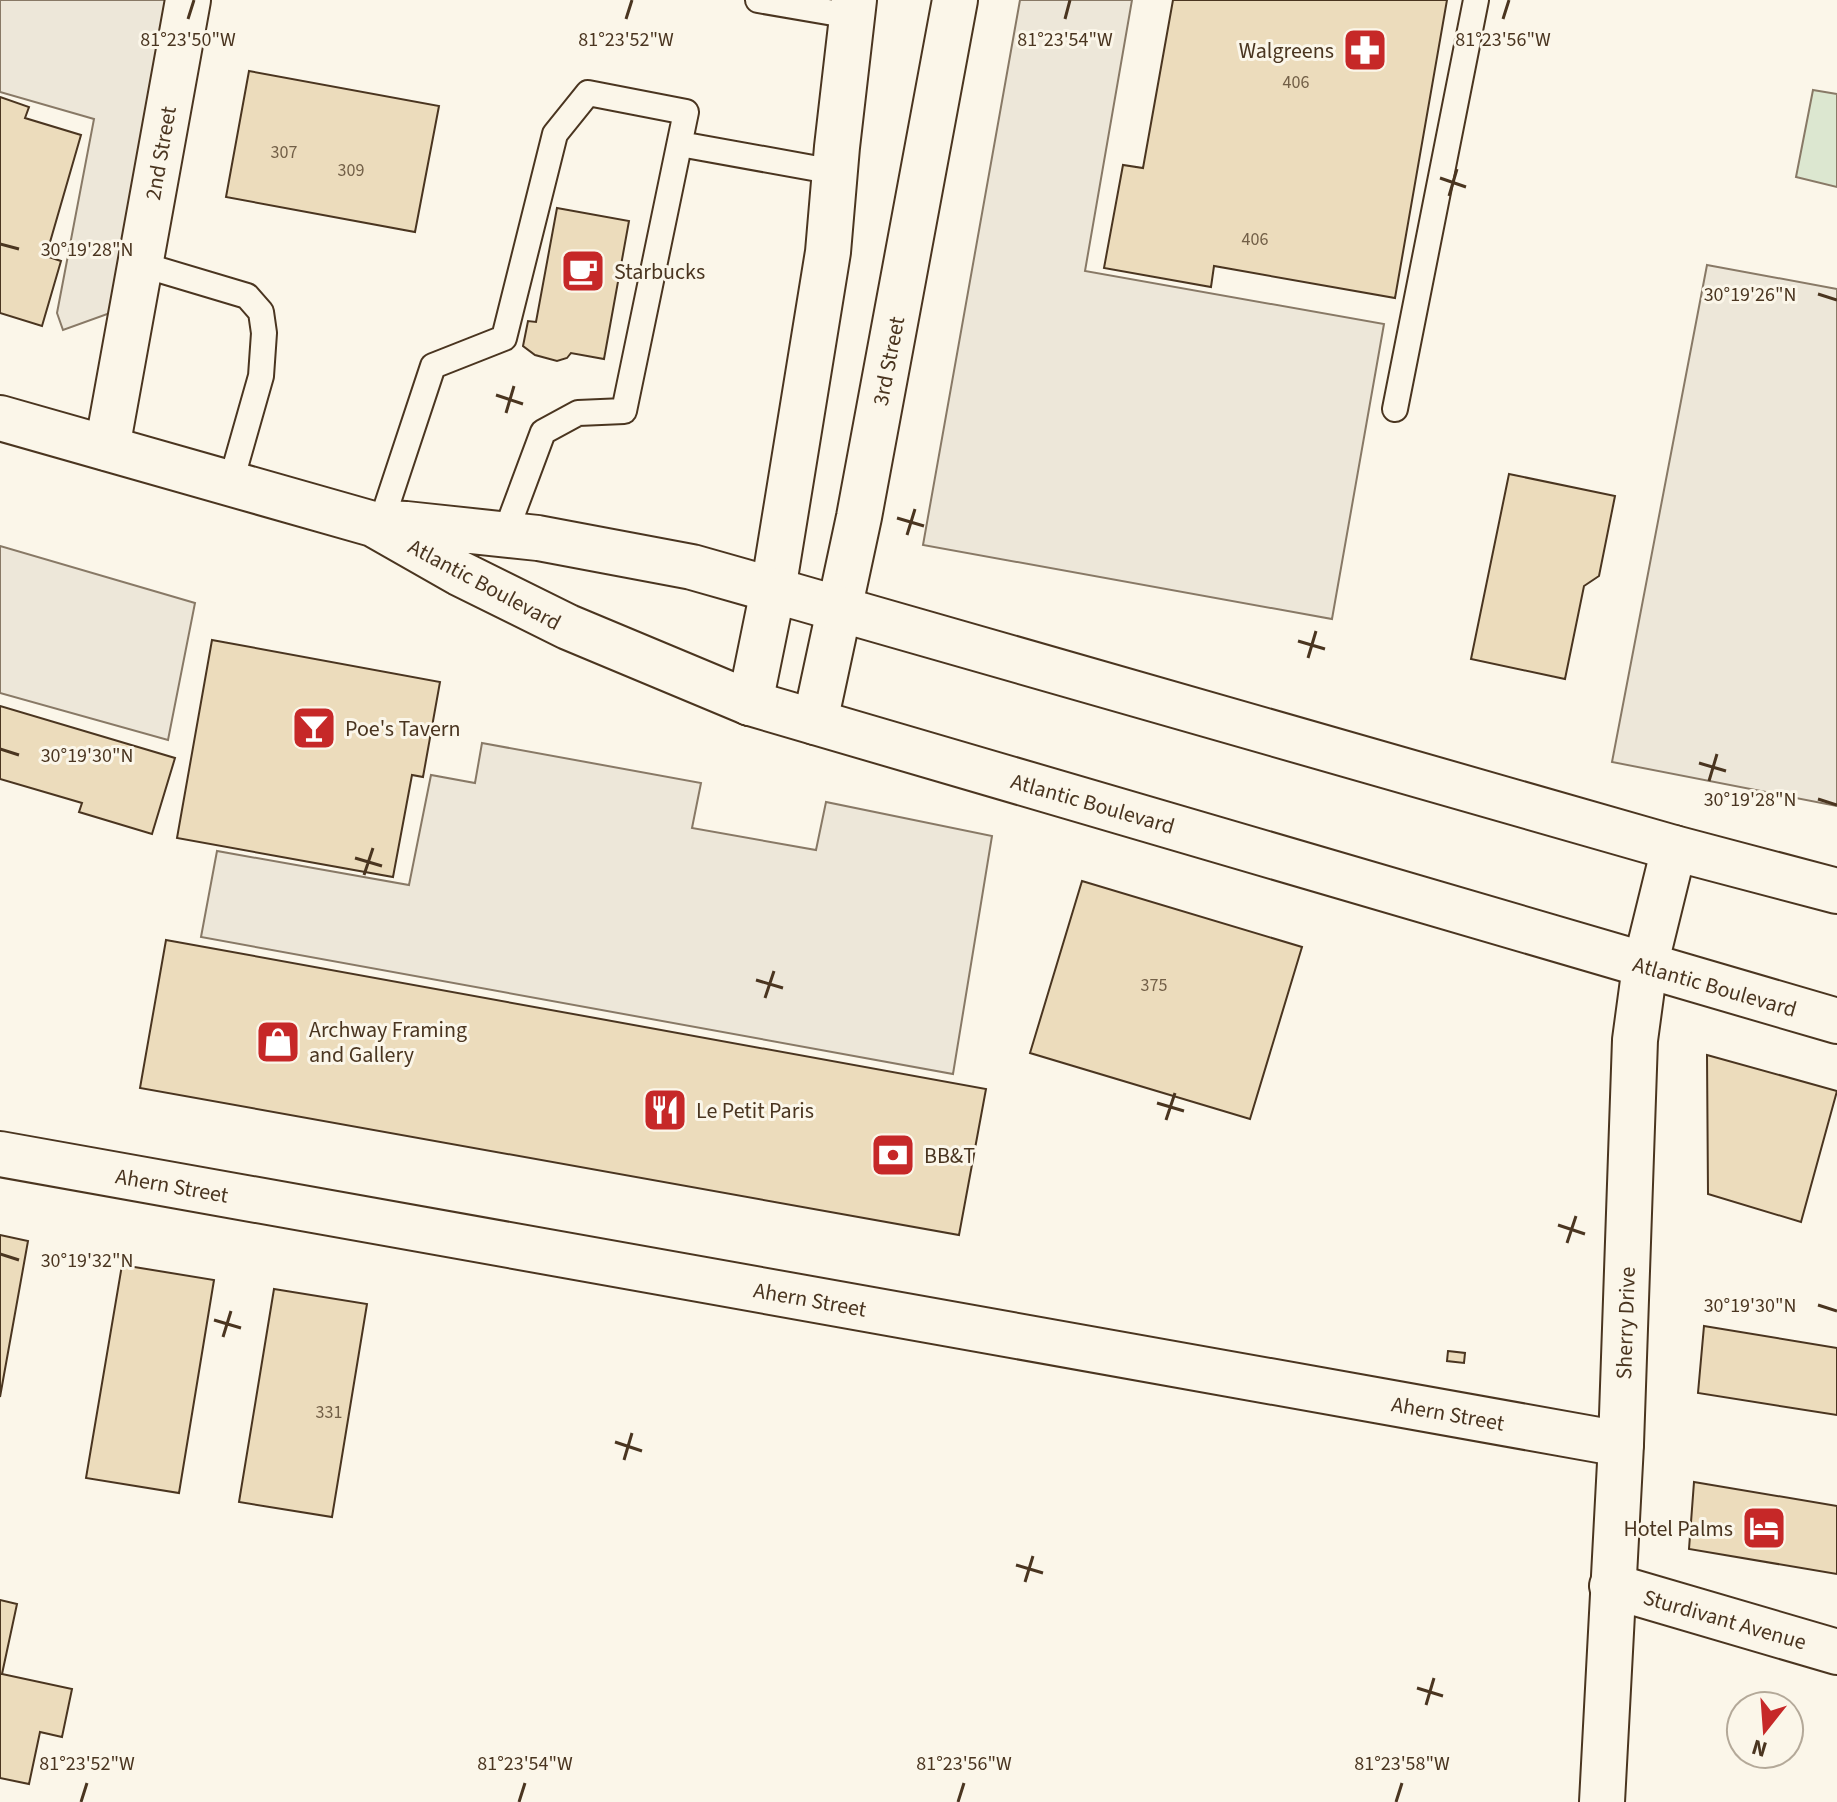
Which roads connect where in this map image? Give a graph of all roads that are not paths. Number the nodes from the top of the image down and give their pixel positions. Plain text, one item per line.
1 (188, 0) edge
2 (758, 0) edge
3 (955, 0) edge
4 (1476, 0) edge
5 (853, 8) edge
6 (680, 144) junction
7 (835, 172) junction
8 (140, 264) junction
9 (1395, 409) dead end
10 (0, 418) edge
11 (107, 448) junction
12 (230, 485) junction
13 (377, 524) junction
14 (505, 534) junction
15 (773, 590) junction
16 (838, 610) junction
17 (750, 703) junction
18 (815, 722) junction
19 (1674, 848) junction
20 (1837, 891) edge
21 (1645, 966) junction
22 (1837, 1021) edge
23 (0, 1154) edge
24 (1621, 1444) junction
25 (1612, 1586) junction
26 (1837, 1652) edge
27 (1602, 1802) edge

1 - 8 main road, 2nd Street
2 - 5 lane
3 - 16 main road, 3rd Street
4 - 9 lane
5 - 7 main road
6 - 7 lane
6 - 13 lane
6 - 14 lane
7 - 15 main road
8 - 11 main road, 2nd Street
8 - 12 lane
10 - 11 main road, Atlantic Boulevard
11 - 12 main road, Atlantic Boulevard
12 - 13 main road, Atlantic Boulevard
13 - 14 main road, Atlantic Boulevard
13 - 17 main road, Atlantic Boulevard
14 - 15 main road, Atlantic Boulevard
15 - 16 main road, Atlantic Boulevard
15 - 17 main road
16 - 18 main road, 3rd Street
16 - 19 main road, Atlantic Boulevard
17 - 18 main road, Atlantic Boulevard
18 - 21 main road, Atlantic Boulevard
19 - 20 main road, Atlantic Boulevard
19 - 21 main road, Sherry Drive
21 - 22 main road, Atlantic Boulevard
21 - 24 main road, Sherry Drive
23 - 24 main road, Ahern Street
24 - 25 main road, Sherry Drive
25 - 26 main road, Sturdivant Avenue
25 - 27 main road, Sherry Drive

